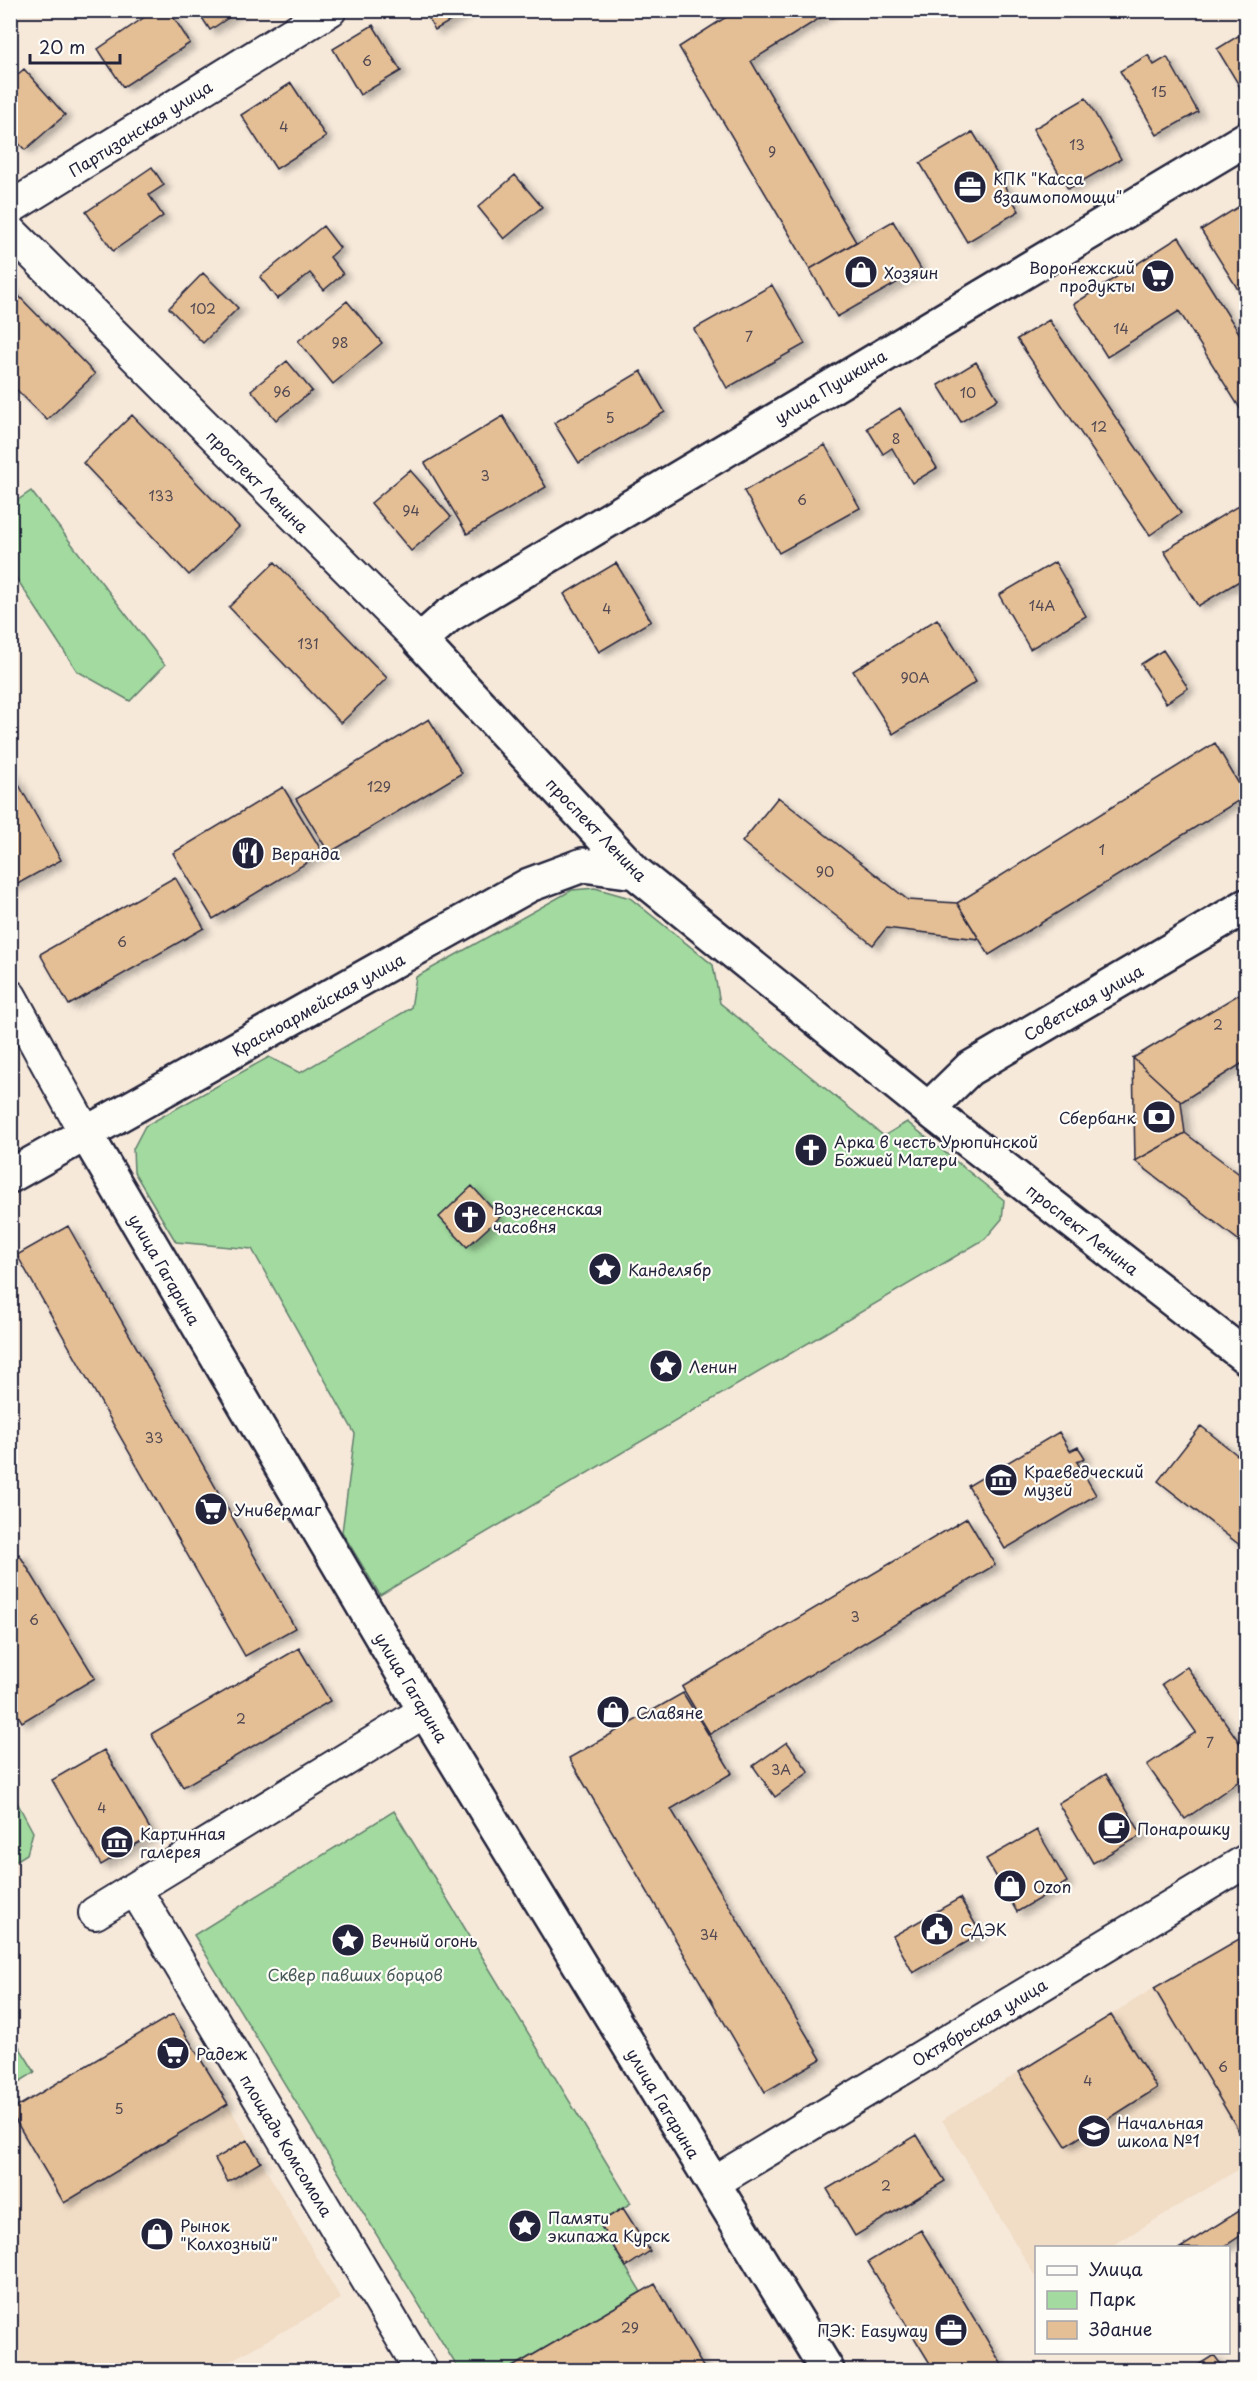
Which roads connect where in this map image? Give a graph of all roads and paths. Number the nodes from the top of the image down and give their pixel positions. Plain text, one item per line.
1 (330, 10) edge
2 (1246, 139) edge
3 (10, 208) edge
4 (10, 231) edge
5 (420, 641) junction
6 (635, 872) junction
7 (1246, 906) edge
8 (10, 996) edge
9 (928, 1109) junction
10 (86, 1134) junction
11 (10, 1176) edge
12 (1246, 1358) edge
13 (425, 1711) junction
14 (1246, 1861) edge
15 (135, 1889) junction
16 (95, 1913) dead end
17 (712, 2183) junction
18 (421, 2370) edge
19 (827, 2370) edge

1 - 3 street, Партизанская улица
2 - 5 street, улица Пушкина
4 - 5 street, проспект Ленина
5 - 6 street, проспект Ленина
6 - 9 street, проспект Ленина
6 - 10 street, Красноармейская улица
7 - 9 street, Советская улица
8 - 10 street, улица Гагарина
9 - 12 street, проспект Ленина
10 - 11 street, Красноармейская улица
10 - 13 street, улица Гагарина
13 - 15 street
13 - 17 street, улица Гагарина
14 - 17 street, Октябрьская улица
15 - 16 street
15 - 18 street, площадь Комсомола
17 - 19 street, улица Гагарина

